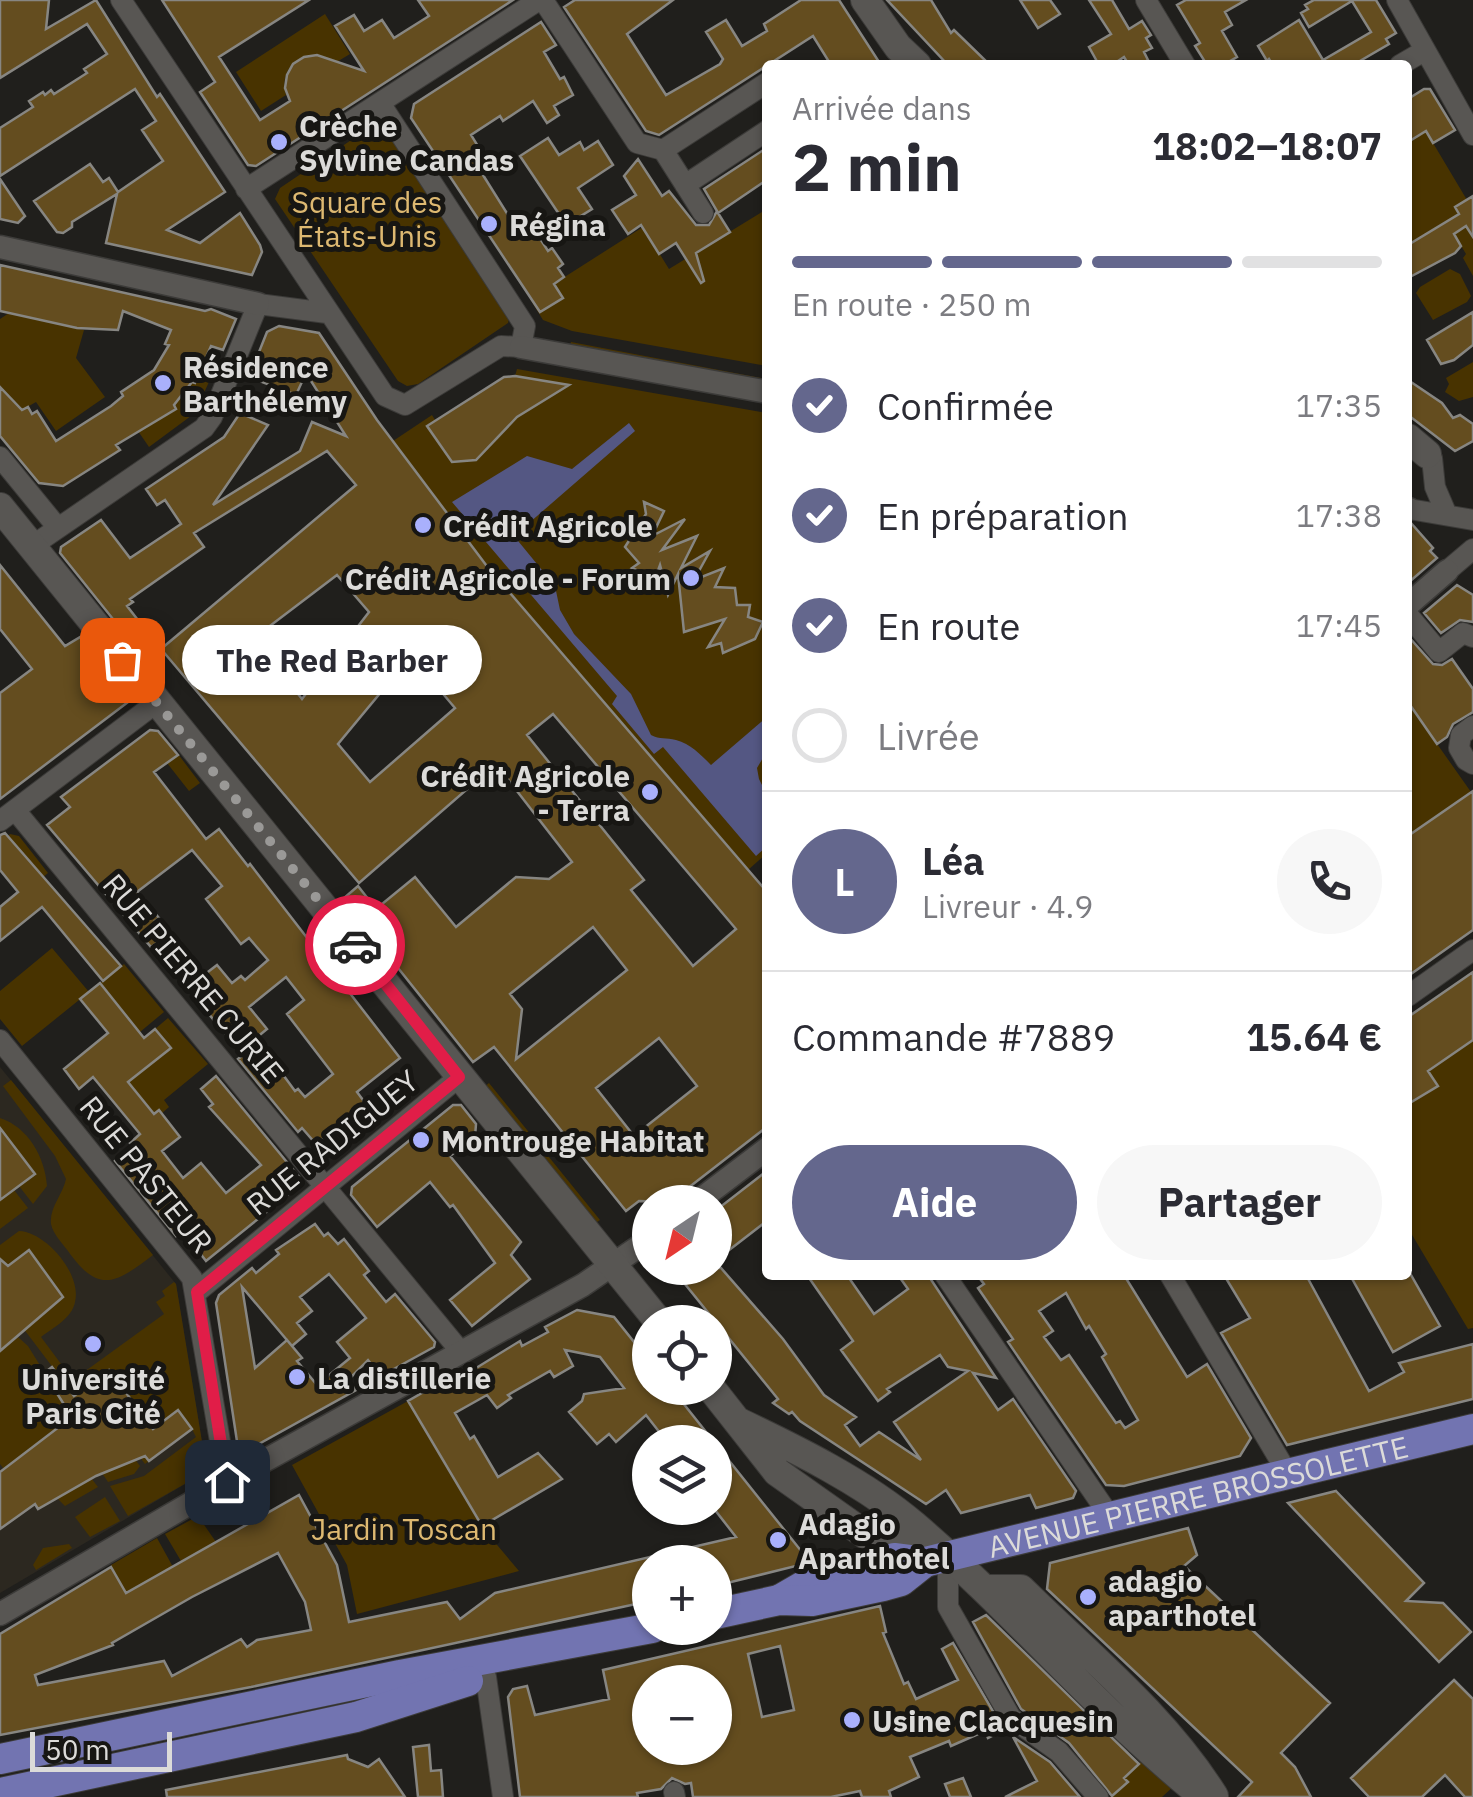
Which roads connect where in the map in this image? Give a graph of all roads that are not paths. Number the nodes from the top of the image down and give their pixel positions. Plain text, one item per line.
1 (120, 0) edge
2 (499, 0) edge
3 (541, 0) edge
4 (865, 0) edge
5 (1146, 0) edge
6 (1396, 0) edge
7 (512, 18) junction
8 (1424, 51) junction
9 (912, 60) edge
10 (1182, 60) edge
11 (1409, 60) edge
12 (762, 86) edge
13 (380, 103) junction
14 (762, 134) edge
15 (1473, 135) edge
16 (663, 150) junction
17 (685, 184) junction
18 (246, 189) junction
19 (702, 213) dead end
20 (0, 247) edge
21 (258, 304) junction
22 (327, 313) junction
23 (521, 347) junction
24 (762, 391) edge
25 (1417, 446) edge
26 (0, 457) edge
27 (0, 507) edge
28 (1412, 510) edge
29 (1447, 516) junction
30 (1473, 520) edge
31 (58, 528) junction
32 (32, 546) junction
33 (1473, 549) edge
34 (1448, 572) joint
35 (1412, 602) edge
36 (1412, 620) edge
37 (1473, 637) edge
38 (156, 702) junction
39 (1473, 726) edge
40 (1473, 764) edge
41 (8, 815) edge
42 (1473, 950) edge
43 (1412, 993) edge
44 (0, 1040) edge
45 (459, 1077) junction
46 (762, 1153) edge
47 (720, 1185) edge
48 (326, 1186) junction
49 (632, 1252) edge
50 (613, 1266) junction
51 (947, 1280) edge
52 (1173, 1280) edge
53 (197, 1292) junction
54 (645, 1305) edge
55 (460, 1352) junction
56 (724, 1405) edge
57 (1473, 1429) edge
58 (1288, 1474) junction
59 (227, 1482) junction
60 (1111, 1518) junction
61 (937, 1559) junction
62 (986, 1589) junction
63 (732, 1610) edge
64 (0, 1614) edge
65 (632, 1632) edge
66 (571, 1645) junction
67 (486, 1677) junction
68 (0, 1758) edge
69 (0, 1793) edge
70 (503, 1797) edge
71 (1098, 1797) edge
72 (1204, 1797) edge
73 (1214, 1797) edge

1 - 18 street
2 - 7 street
3 - 7 street
3 - 16 street
4 - 9 main road
5 - 10 street
6 - 8 street
7 - 13 street
8 - 11 street
8 - 15 street
12 - 16 street
13 - 18 street
13 - 23 street
14 - 17 street
16 - 17 street
17 - 19 street
18 - 22 street
20 - 21 street
21 - 22 street
21 - 31 street
22 - 23 street
23 - 24 street
25 - 29 street
26 - 31 street
27 - 32 main road
28 - 29 street
29 - 30 street
31 - 32 street
32 - 38 main road
33 - 34 street
34 - 35 street
36 - 37 street
38 - 41 street
38 - 45 main road
39 - 40 street
41 - 48 street, RUE PIERRE CURIE
42 - 43 street
44 - 53 street, RUE PASTEUR
45 - 48 street, RUE RADIGUEY
45 - 50 main road
46 - 47 street
48 - 53 street, RUE RADIGUEY
48 - 55 street, RUE PIERRE CURIE
49 - 50 street
50 - 54 main road
50 - 55 street
51 - 60 street
52 - 58 street
53 - 59 street, RUE PASTEUR
55 - 59 street
56 - 61 main road
57 - 58 main road, AVENUE PIERRE BROSSOLETTE
58 - 60 main road, AVENUE PIERRE BROSSOLETTE
59 - 64 street
60 - 61 main road, AVENUE PIERRE BROSSOLETTE
61 - 62 main road
61 - 63 main road, AVENUE PIERRE BROSSOLETTE
61 - 71 street
62 - 72 main road
62 - 73 main road
65 - 66 main road
66 - 67 main road
66 - 68 main road
67 - 69 main road
67 - 70 street

